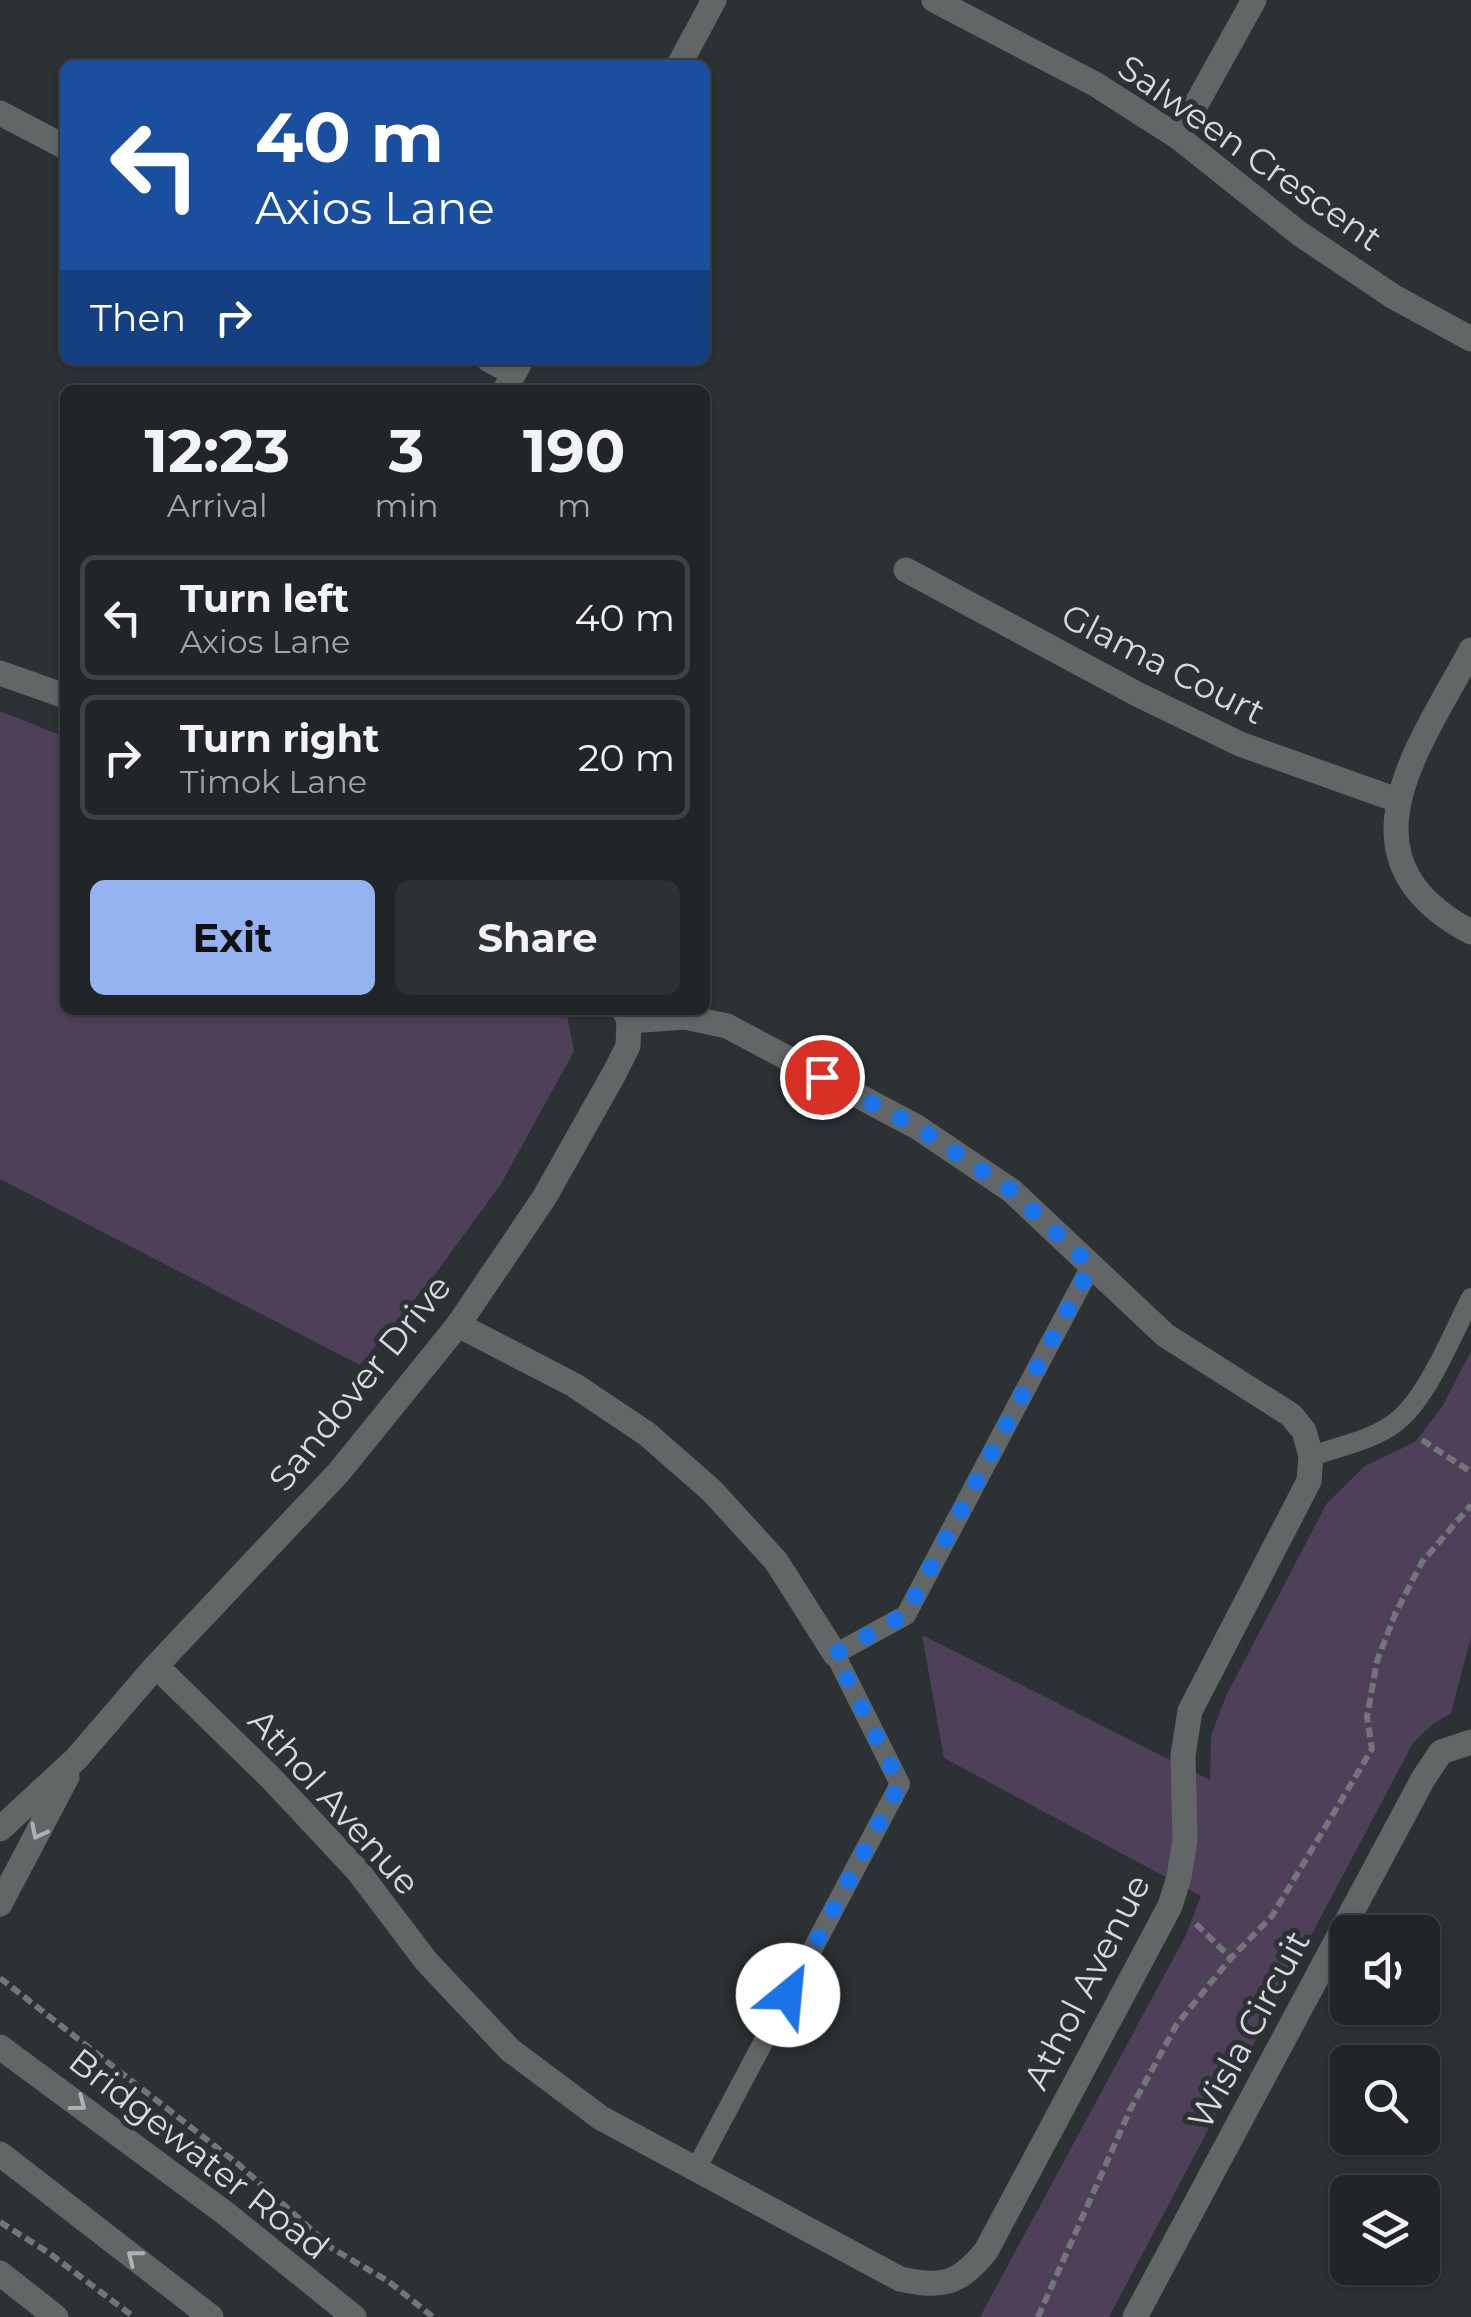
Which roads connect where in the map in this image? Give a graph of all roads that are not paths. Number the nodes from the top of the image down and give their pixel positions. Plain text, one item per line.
1 (714, 0) edge
2 (934, 0) edge
3 (1254, 0) edge
4 (682, 60) edge
5 (0, 113) edge
6 (1178, 137) junction
7 (60, 143) edge
8 (1471, 338) edge
9 (906, 570) dead end
10 (1471, 650) edge
11 (0, 673) edge
12 (60, 694) edge
13 (1397, 800) junction
14 (1471, 932) edge
15 (627, 1016) edge
16 (1091, 1266) junction
17 (1471, 1298) edge
18 (458, 1325) junction
19 (1311, 1456) junction
20 (835, 1654) junction
21 (156, 1666) junction
22 (1471, 1742) edge
23 (76, 1759) junction
24 (0, 1829) edge
25 (0, 1904) edge
26 (0, 2047) edge
27 (0, 2154) edge
28 (695, 2171) junction
29 (0, 2273) edge
30 (56, 2317) edge
31 (211, 2317) edge
32 (354, 2317) edge
33 (1135, 2317) edge

1 - 4 street
2 - 6 street, Salween Crescent
3 - 6 street
5 - 7 street
6 - 8 street, Salween Crescent
9 - 13 street, Glama Court
10 - 13 street
11 - 12 street
13 - 14 street
15 - 16 street
15 - 18 street, Sandover Drive
16 - 19 street
16 - 20 lane
17 - 19 lane
18 - 20 street
18 - 21 street, Sandover Drive
19 - 28 street, Athol Avenue
20 - 28 lane
21 - 23 street, Sandover Drive
21 - 28 street, Athol Avenue
22 - 33 street, Wisla Circuit
23 - 24 street, Sandover Drive
23 -> 25 street, Sandover Drive
26 -> 32 street, Bridgewater Road
31 -> 27 street
29 - 30 street

